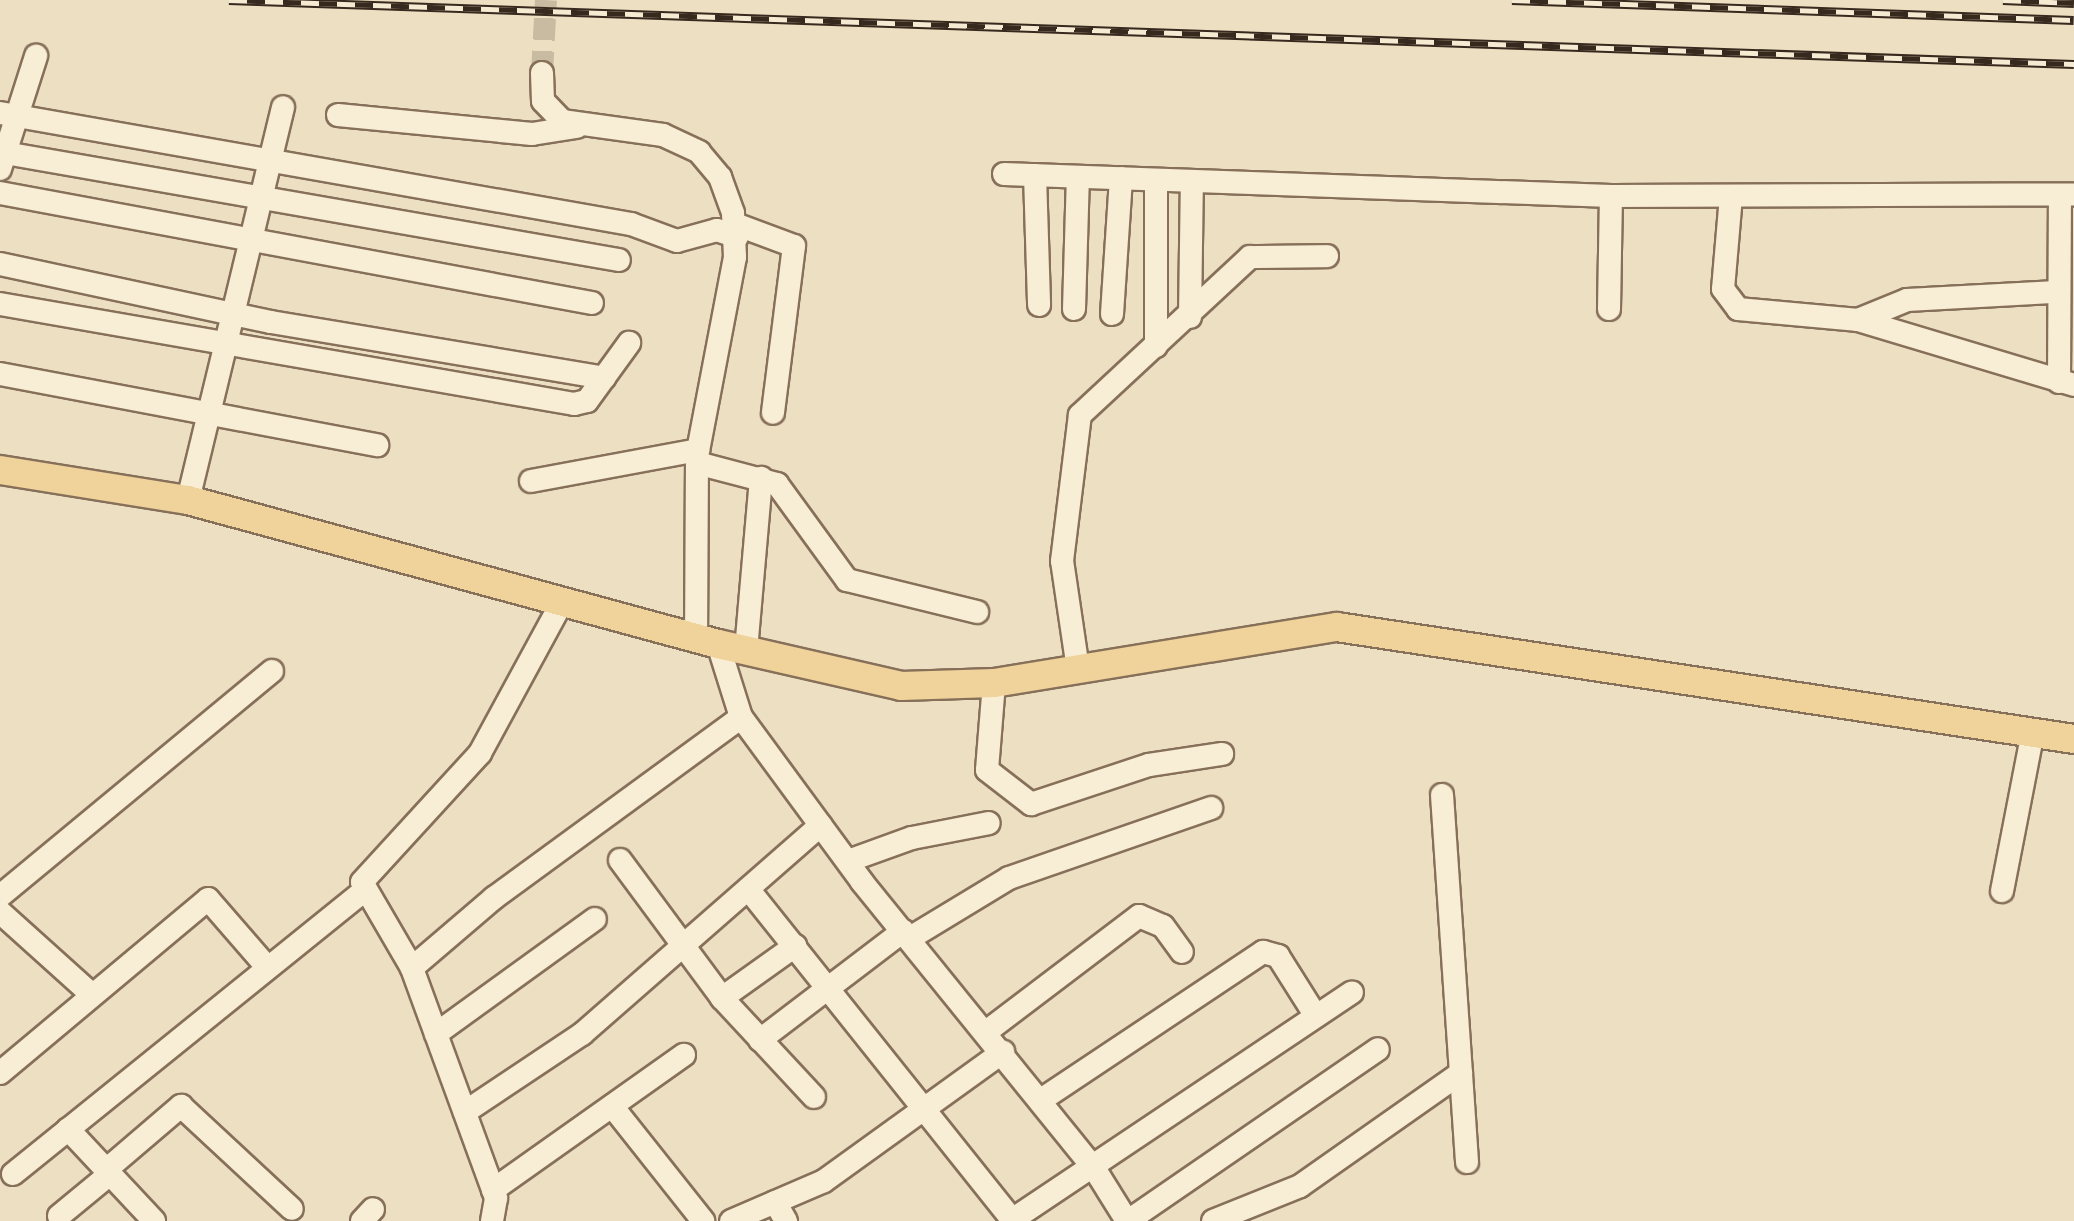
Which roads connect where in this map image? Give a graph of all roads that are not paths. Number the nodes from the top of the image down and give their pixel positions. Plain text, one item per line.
1 (36, 56) dead end
2 (542, 73) tunnel mouth
3 (283, 107) dead end
4 (8, 115) edge
5 (338, 115) dead end
6 (576, 127) junction
7 (271, 159) junction
8 (3, 161) edge
9 (1004, 174) dead end
10 (1035, 175) junction
11 (1078, 177) junction
12 (1121, 178) junction
13 (1156, 180) junction
14 (1192, 181) junction
15 (0, 193) edge
16 (2067, 195) edge
17 (1611, 196) junction
18 (1731, 196) junction
19 (263, 197) junction
20 (735, 224) junction
21 (254, 238) junction
22 (1327, 256) dead end
23 (619, 260) dead end
24 (0, 264) edge
25 (2057, 292) junction
26 (592, 303) dead end
27 (0, 304) edge
28 (1039, 305) dead end
29 (1074, 309) dead end
30 (1609, 309) dead end
31 (1112, 314) dead end
32 (235, 315) junction
33 (1190, 317) junction
34 (1858, 320) junction
35 (629, 343) dead end
36 (1156, 346) junction
37 (224, 347) junction
38 (0, 374) edge
39 (604, 378) junction
40 (2066, 384) edge
41 (204, 408) junction
42 (773, 413) dead end
43 (377, 445) dead end
44 (698, 457) junction
45 (0, 470) edge
46 (761, 478) junction
47 (531, 481) dead end
48 (188, 500) junction
49 (563, 600) junction
50 (977, 612) dead end
51 (707, 640) junction
52 (746, 650) junction
53 (1078, 669) junction
54 (272, 671) dead end
55 (994, 683) junction
56 (741, 717) junction
57 (2033, 731) junction
58 (2074, 739) edge
59 (1222, 754) dead end
60 (1442, 795) dead end
61 (1211, 808) dead end
62 (989, 823) dead end
63 (821, 825) junction
64 (620, 860) dead end
65 (848, 861) junction
66 (749, 890) junction
67 (364, 891) junction
68 (2002, 891) dead end
69 (0, 896) edge
70 (0, 912) edge
71 (595, 919) dead end
72 (906, 934) junction
73 (795, 946) junction
74 (683, 949) junction
75 (1182, 952) dead end
76 (268, 968) junction
77 (412, 968) junction
78 (828, 988) junction
79 (89, 992) junction
80 (1352, 992) dead end
81 (722, 998) junction
82 (1316, 1016) junction
83 (986, 1032) junction
84 (436, 1034) junction
85 (760, 1040) junction
86 (1378, 1049) dead end
87 (1003, 1052) junction
88 (684, 1055) dead end
89 (0, 1073) edge
90 (1461, 1073) junction
91 (814, 1097) dead end
92 (1041, 1100) junction
93 (612, 1106) junction
94 (465, 1112) junction
95 (929, 1112) junction
96 (68, 1129) junction
97 (1467, 1162) dead end
98 (1094, 1168) junction
99 (108, 1172) junction
100 (13, 1174) dead end
101 (493, 1190) junction
102 (292, 1209) dead end
103 (780, 1212) edge
104 (59, 1216) dead end
105 (1012, 1220) edge
106 (154, 1221) edge
107 (492, 1221) edge
108 (703, 1221) edge
109 (731, 1221) edge
110 (1127, 1221) edge
111 (1213, 1221) edge

1 - 4 street
2 - 6 street
3 - 7 street
4 - 7 street
4 - 8 street
5 - 6 street
6 - 20 street
7 - 19 street
7 - 20 street
8 - 19 street
9 - 10 street
10 - 11 street
10 - 28 street
11 - 12 street
11 - 29 street
12 - 13 street
12 - 31 street
13 - 14 street
13 - 36 street
14 - 17 street
14 - 33 street
15 - 21 street
16 - 18 street
16 - 25 street
17 - 18 street
17 - 30 street
18 - 34 street
19 - 21 street
19 - 23 street
20 - 42 street
20 - 44 street
21 - 26 street
21 - 32 street
22 - 33 street
24 - 32 street
25 - 34 street
25 - 40 street
27 - 37 street
32 - 37 street
32 - 39 street
33 - 36 street
34 - 40 street
35 - 39 street
36 - 53 street
37 - 39 street
37 - 41 street
38 - 41 street
41 - 43 street
41 - 48 street
44 - 46 street
44 - 47 street
44 - 51 street
45 - 48 main road
46 - 50 street
46 - 52 street
48 - 49 main road
49 - 51 main road
49 - 67 street
51 - 52 main road
51 - 56 street
52 - 55 main road
53 - 55 main road
53 - 57 main road
54 - 69 street
55 - 59 street
56 - 63 street
56 - 77 street
57 - 58 main road
57 - 68 street
60 - 90 street
61 - 72 street
62 - 65 street
63 - 65 street
63 - 66 street
64 - 74 street
65 - 72 street
66 - 73 street
66 - 74 street
67 - 76 street
67 - 77 street
70 - 79 street
71 - 84 street
72 - 78 street
72 - 83 street
73 - 78 street
73 - 81 street
74 - 81 street
74 - 94 street
75 - 83 street
76 - 79 street
76 - 96 street
77 - 84 street
78 - 85 street
78 - 95 street
79 - 89 street
80 - 82 street
81 - 85 street
82 - 92 street
82 - 98 street
83 - 87 street
84 - 94 street
85 - 91 street
86 - 110 street
87 - 92 street
87 - 95 street
88 - 93 street
90 - 97 street
90 - 111 street
92 - 98 street
93 - 101 street
93 - 108 street
94 - 101 street
95 - 103 street
95 - 105 street
96 - 99 street
96 - 100 street
98 - 105 street
98 - 110 street
99 - 102 street
99 - 104 street
99 - 106 street
101 - 107 street
103 - 109 street

